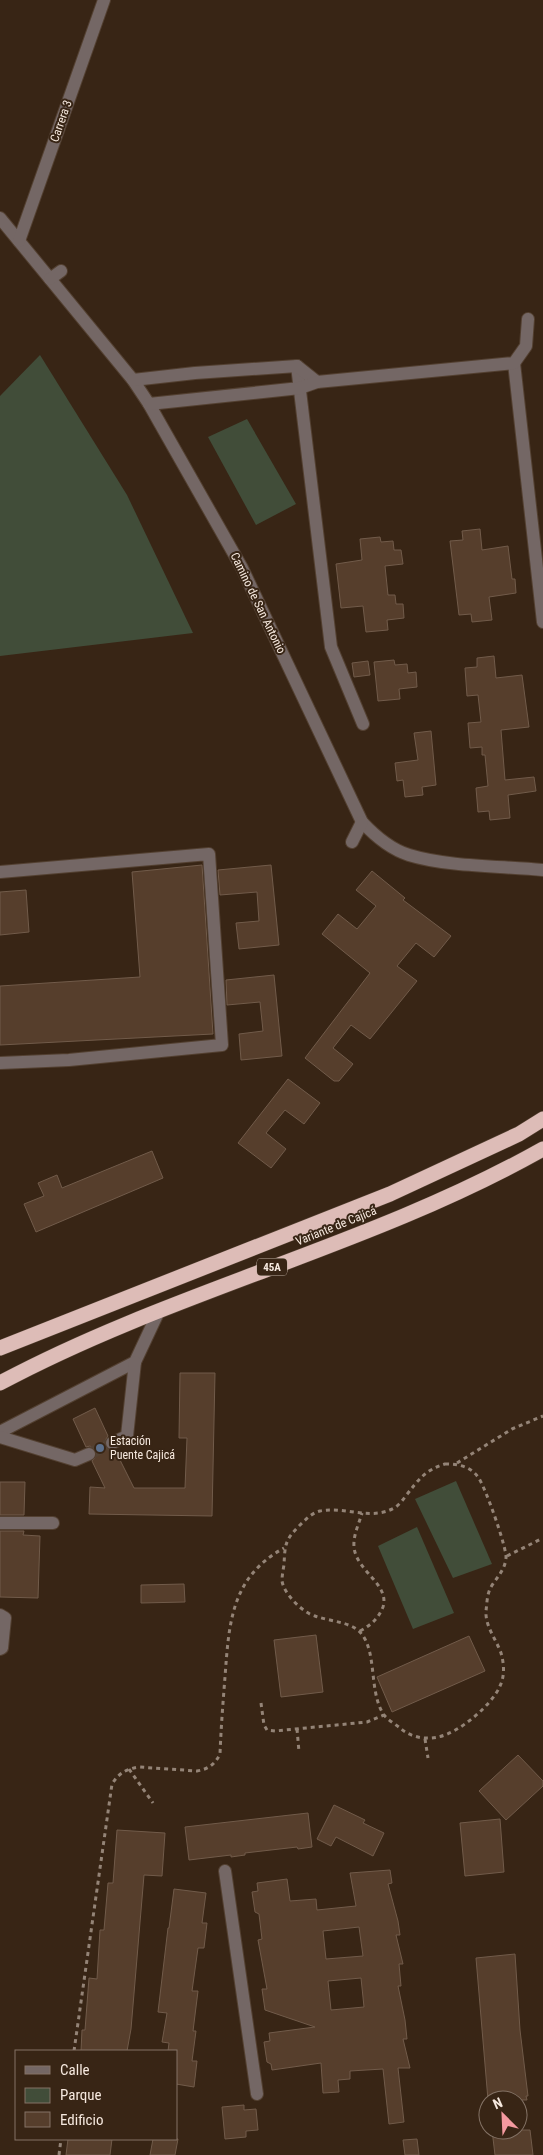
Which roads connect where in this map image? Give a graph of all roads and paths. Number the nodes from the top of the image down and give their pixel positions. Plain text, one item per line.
1 (104, 0) edge
2 (0, 218) edge
3 (19, 241) junction
4 (61, 271) dead end
5 (50, 279) junction
6 (528, 320) dead end
7 (514, 363) junction
8 (297, 366) junction
9 (133, 380) junction
10 (317, 382) junction
11 (300, 388) junction
12 (149, 404) junction
13 (543, 622) edge
14 (363, 724) dead end
15 (362, 822) junction
16 (352, 842) dead end
17 (543, 870) edge
18 (0, 872) edge
19 (0, 1063) edge
20 (543, 1119) edge
21 (543, 1149) edge
22 (158, 1312) junction
23 (0, 1348) edge
24 (135, 1362) junction
25 (0, 1383) edge
26 (543, 1416) edge
27 (0, 1432) edge
28 (0, 1437) edge
29 (112, 1443) tunnel mouth
30 (89, 1454) tunnel mouth
31 (457, 1464) junction
32 (362, 1513) junction
33 (54, 1523) dead end
34 (0, 1524) edge
35 (541, 1539) dead end
36 (285, 1548) junction
37 (506, 1556) junction
38 (0, 1615) edge
39 (360, 1631) junction
40 (0, 1649) edge
41 (261, 1703) dead end
42 (384, 1715) junction
43 (297, 1729) junction
44 (425, 1739) junction
45 (299, 1752) dead end
46 (428, 1758) dead end
47 (129, 1769) junction
48 (153, 1803) dead end
49 (225, 1871) dead end
50 (74, 2050) edge
51 (256, 2094) dead end
52 (61, 2140) edge
53 (59, 2155) edge

1 - 3 street, Carrera 3
2 - 3 street, Camino de San Antonio
3 - 5 street, Camino de San Antonio
4 - 5 street
5 - 9 street, Camino de San Antonio
6 - 7 street
7 - 10 street
7 - 13 street
8 - 9 street
8 - 10 street
8 - 11 street
9 - 12 street, Camino de San Antonio
10 - 11 street
11 - 12 street
11 - 14 street
12 - 15 street, Camino de San Antonio
15 - 16 street
15 - 17 street, Camino de San Antonio
18 - 19 street
20 - 23 highway, Variante de Cajicá / 45A
21 - 22 highway, Variante de Cajicá / 45A
22 - 24 street
22 - 25 highway, Variante de Cajicá / 45A
24 - 27 street
24 - 29 street
26 - 31 path
28 - 30 street
31 - 32 path
31 - 37 path
32 - 36 path
32 - 39 path
33 - 34 street
35 - 37 path
36 - 39 path
36 - 47 path
37 - 44 path
38 - 40 street
39 - 42 path
41 - 43 path
42 - 43 path
42 - 44 path
43 - 45 path
44 - 46 path
47 - 48 path
47 - 50 path
49 - 51 street
52 - 53 path

